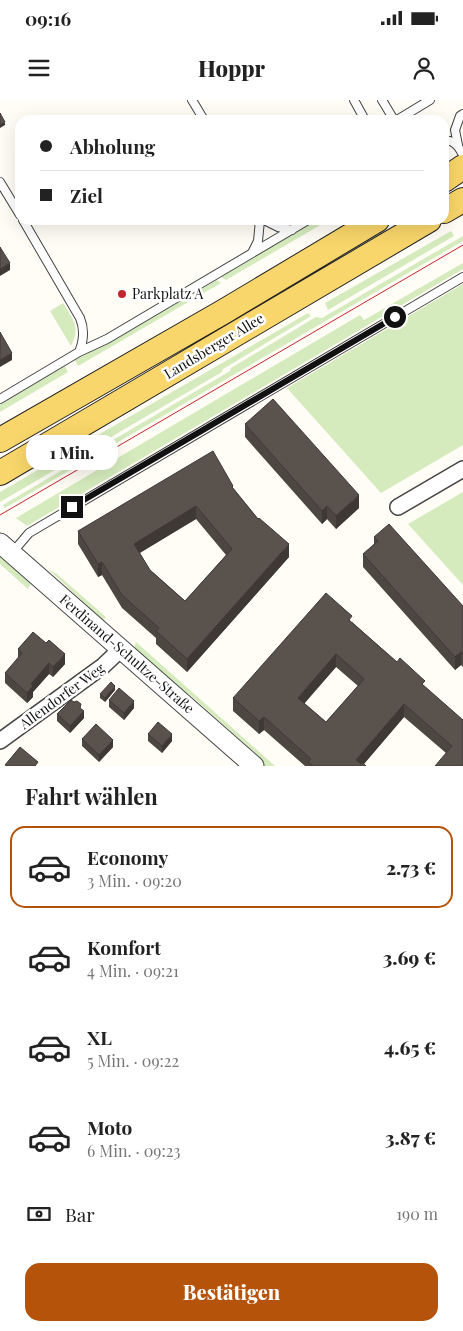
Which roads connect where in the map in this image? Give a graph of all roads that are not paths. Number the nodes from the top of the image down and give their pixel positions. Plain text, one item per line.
1 (192, 100) edge
2 (354, 100) edge
3 (382, 100) edge
4 (430, 100) edge
5 (463, 114) edge
6 (201, 115) edge
7 (362, 115) edge
8 (392, 115) edge
9 (404, 115) edge
10 (449, 141) edge
11 (463, 155) edge
12 (460, 156) edge
13 (449, 172) edge
14 (0, 182) edge
15 (463, 199) edge
16 (15, 207) edge
17 (449, 208) edge
18 (26, 225) edge
19 (260, 225) edge
20 (274, 225) edge
21 (300, 225) edge
22 (369, 225) edge
23 (421, 225) edge
24 (292, 230) junction
25 (252, 254) junction
26 (463, 277) edge
27 (79, 352) junction
28 (0, 399) edge
29 (0, 440) edge
30 (463, 469) edge
31 (0, 473) edge
32 (398, 507) dead end
33 (6, 548) edge
34 (121, 649) junction
35 (0, 741) edge
36 (254, 766) edge

1 - 6 lane
2 - 7 lane
3 - 8 lane
4 - 9 lane
5 - 12 lane
10 - 12 lane
11 - 12 lane
12 - 13 main road
14 - 16 lane
15 - 17 main road
18 - 27 lane
19 - 25 lane
20 - 24 lane
21 - 24 lane
22 - 29 main road, Landsberger Allee
23 - 31 main road, Landsberger Allee
24 - 25 lane
25 - 27 lane
26 - 33 lane
27 - 28 lane
30 - 32 street
33 - 34 street, Ferdinand-Schultze-Straße
34 - 35 street, Allendorfer Weg
34 - 36 street, Ferdinand-Schultze-Straße

